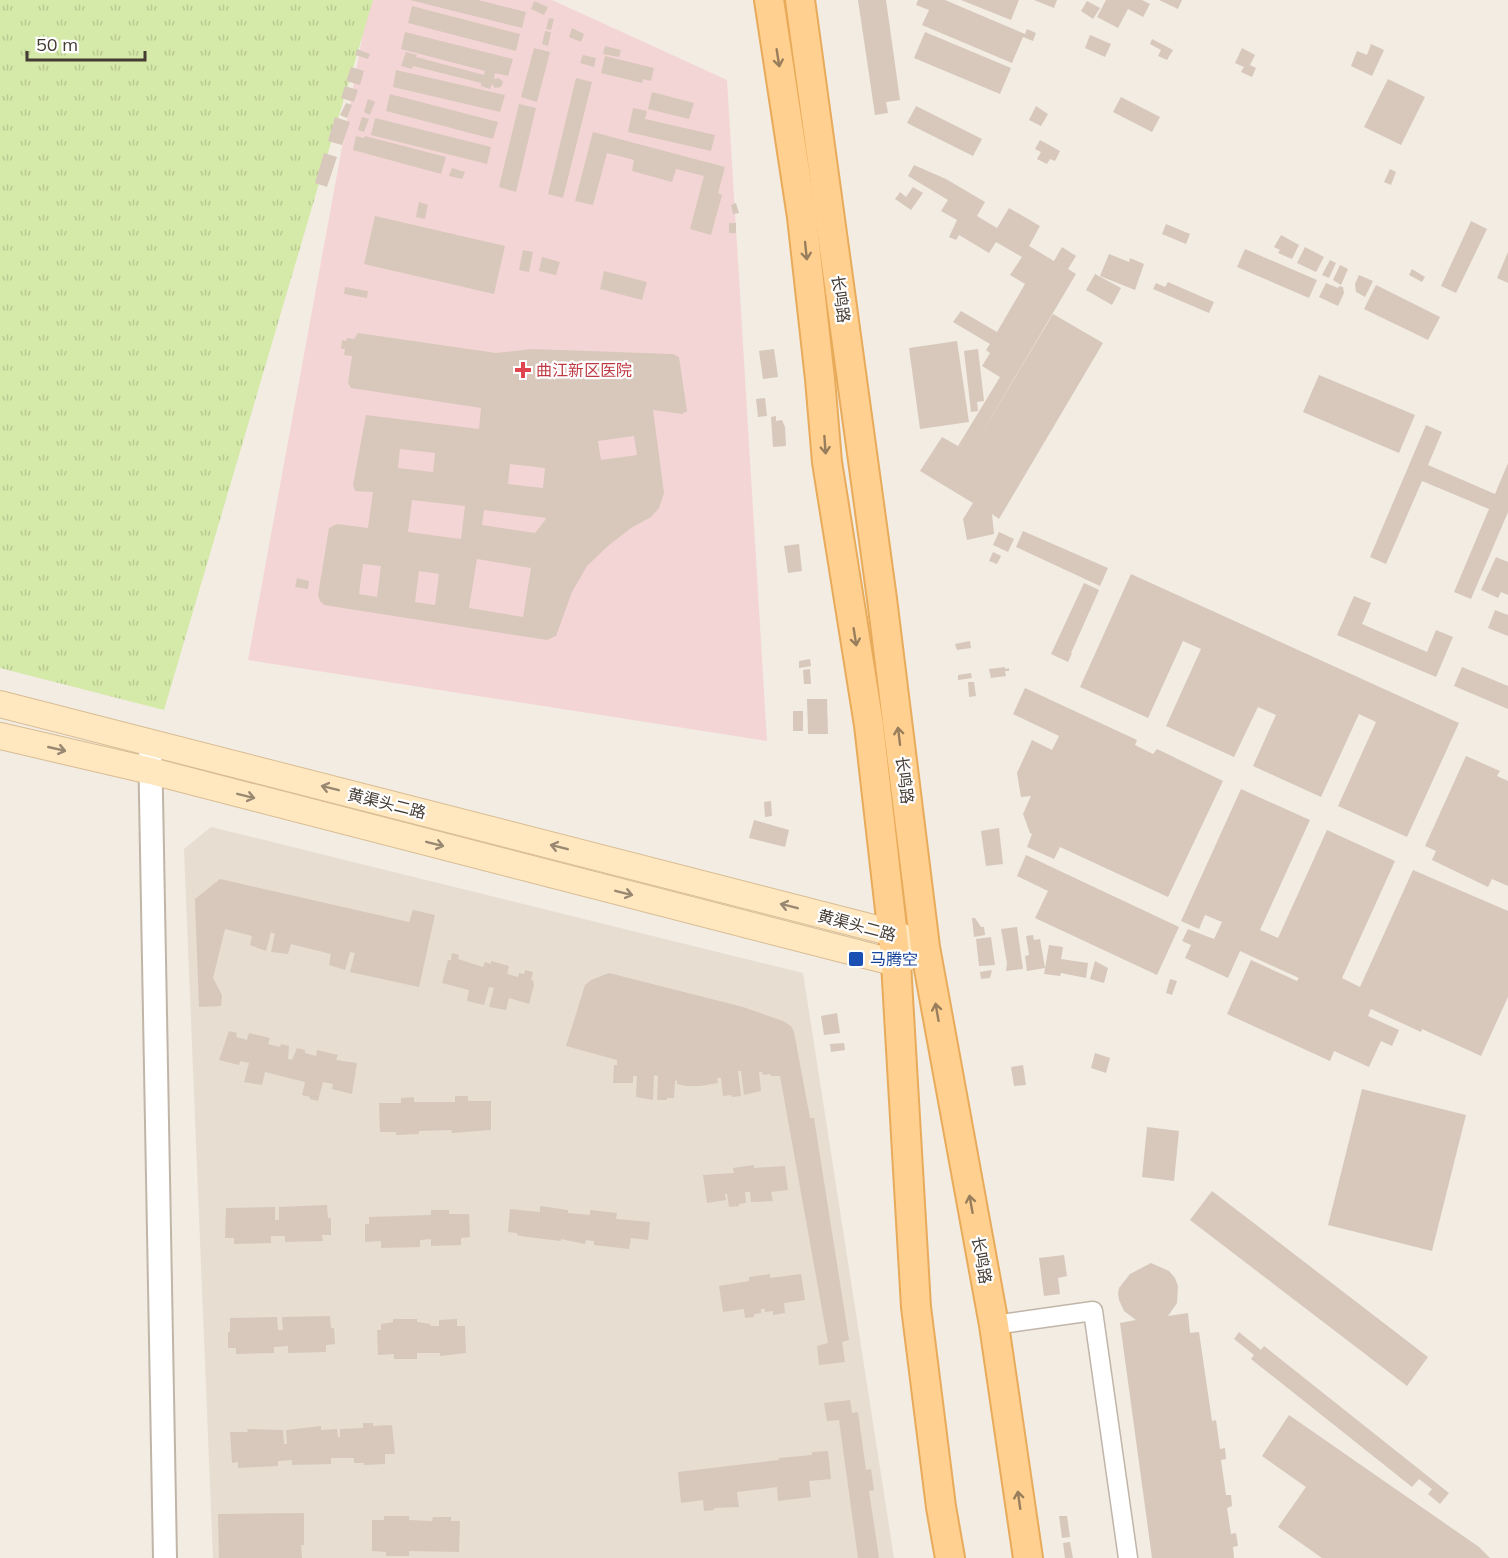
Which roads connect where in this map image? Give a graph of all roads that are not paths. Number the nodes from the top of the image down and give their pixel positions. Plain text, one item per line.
1 (769, 0) edge
2 (800, 0) edge
3 (0, 704) edge
4 (0, 736) edge
5 (150, 742) junction
6 (151, 771) junction
7 (893, 933) junction
8 (925, 947) junction
9 (896, 963) junction
10 (994, 1325) junction
11 (165, 1558) edge
12 (950, 1558) edge
13 (1028, 1558) edge
14 (1128, 1558) edge

1 -> 7 main road, 长鸣路
8 -> 2 main road, 长鸣路
3 - 5 main road, 黄渠头二路
4 -> 6 main road, 黄渠头二路
5 - 6 street
7 -> 5 main road, 黄渠头二路
6 -> 9 main road, 黄渠头二路
6 - 11 street
7 - 8 main road, 黄渠头二路
7 - 9 main road, 长鸣路
8 - 9 main road, 黄渠头二路
10 -> 8 main road, 长鸣路
9 - 12 main road, 长鸣路
13 -> 10 main road, 长鸣路
10 - 14 street

